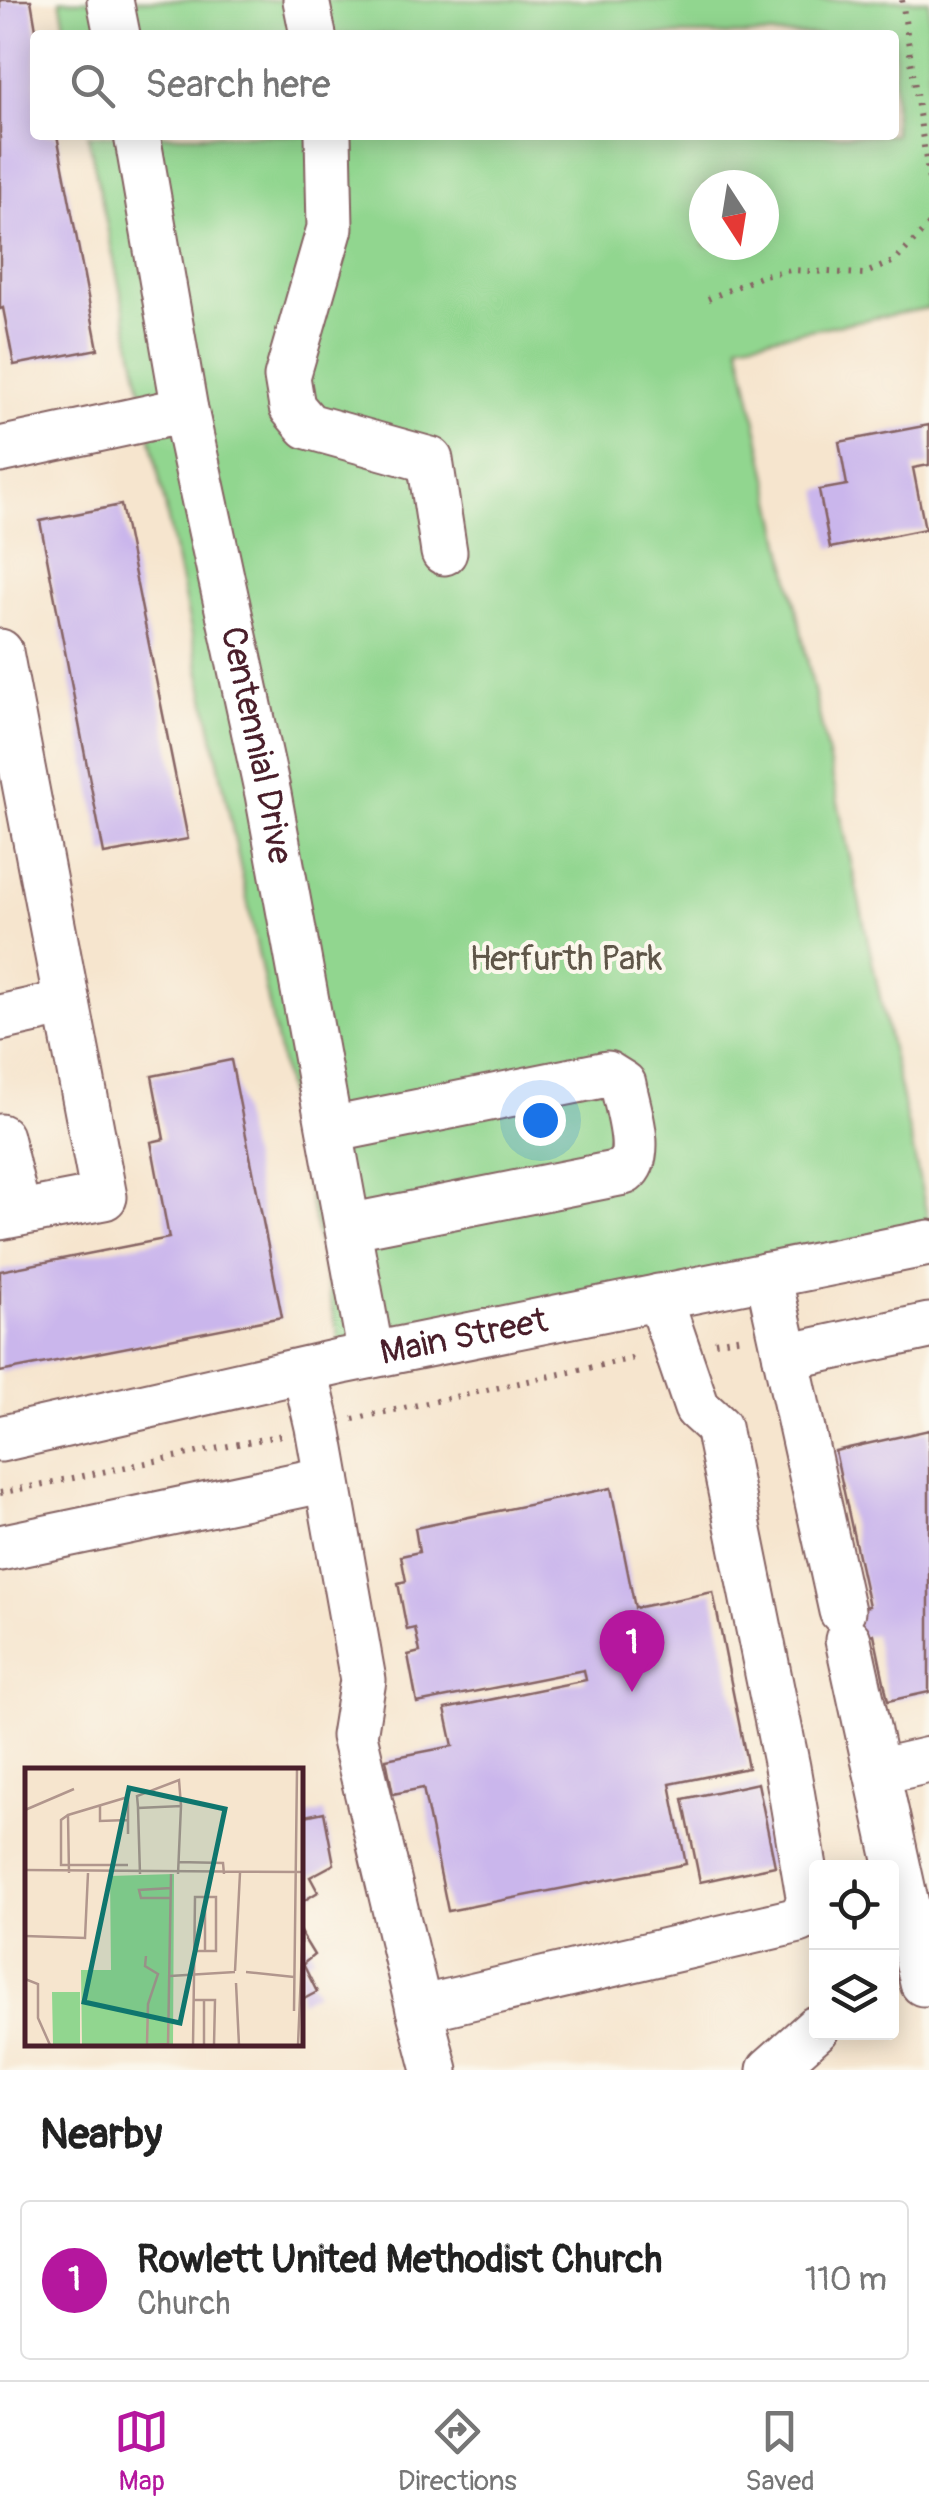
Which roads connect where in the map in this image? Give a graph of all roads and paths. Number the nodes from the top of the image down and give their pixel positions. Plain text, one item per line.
1 (110, 0) edge
2 (306, 0) edge
3 (902, 0) edge
4 (116, 30) edge
5 (312, 30) edge
6 (137, 140) edge
7 (328, 140) edge
8 (929, 180) edge
9 (929, 226) edge
10 (708, 299) dead end
11 (185, 410) junction
12 (0, 450) edge
13 (444, 552) dead end
14 (2, 676) edge
15 (67, 1003) junction
16 (0, 1018) edge
17 (331, 1130) junction
18 (0, 1137) edge
19 (9, 1215) edge
20 (348, 1227) junction
21 (929, 1242) edge
22 (768, 1275) junction
23 (659, 1296) junction
24 (929, 1326) edge
25 (782, 1343) junction
26 (677, 1349) junction
27 (371, 1356) junction
28 (305, 1371) junction
29 (318, 1427) junction
30 (0, 1440) edge
31 (327, 1479) junction
32 (0, 1493) edge
33 (0, 1548) edge
34 (929, 1760) edge
35 (877, 1772) junction
36 (809, 1892) edge
37 (809, 1916) edge
38 (929, 1980) edge
39 (418, 2009) junction
40 (809, 2034) edge
41 (434, 2070) edge
42 (770, 2070) edge

1 - 4 street
2 - 5 street
3 - 8 path
6 - 11 street, Centennial Drive
7 - 13 street
9 - 10 path
11 - 12 street
11 - 17 street, Centennial Drive
14 - 15 street
15 - 16 street
15 - 19 street
17 - 20 street, Centennial Drive
17 - 20 street
18 - 19 street
20 - 27 street, Centennial Drive
21 - 22 street, Main Street
22 - 23 street, Main Street
22 - 25 street
23 - 26 street
23 - 27 street, Main Street
24 - 25 street
25 - 26 path
25 - 35 street
26 - 29 path
26 - 36 street
27 - 28 street, Main Street
28 - 29 street
28 - 30 street, Main Street
29 - 31 street
29 - 32 path
31 - 33 street
31 - 39 street
34 - 35 street
35 - 38 street
37 - 39 street
39 - 41 street
40 - 42 street

